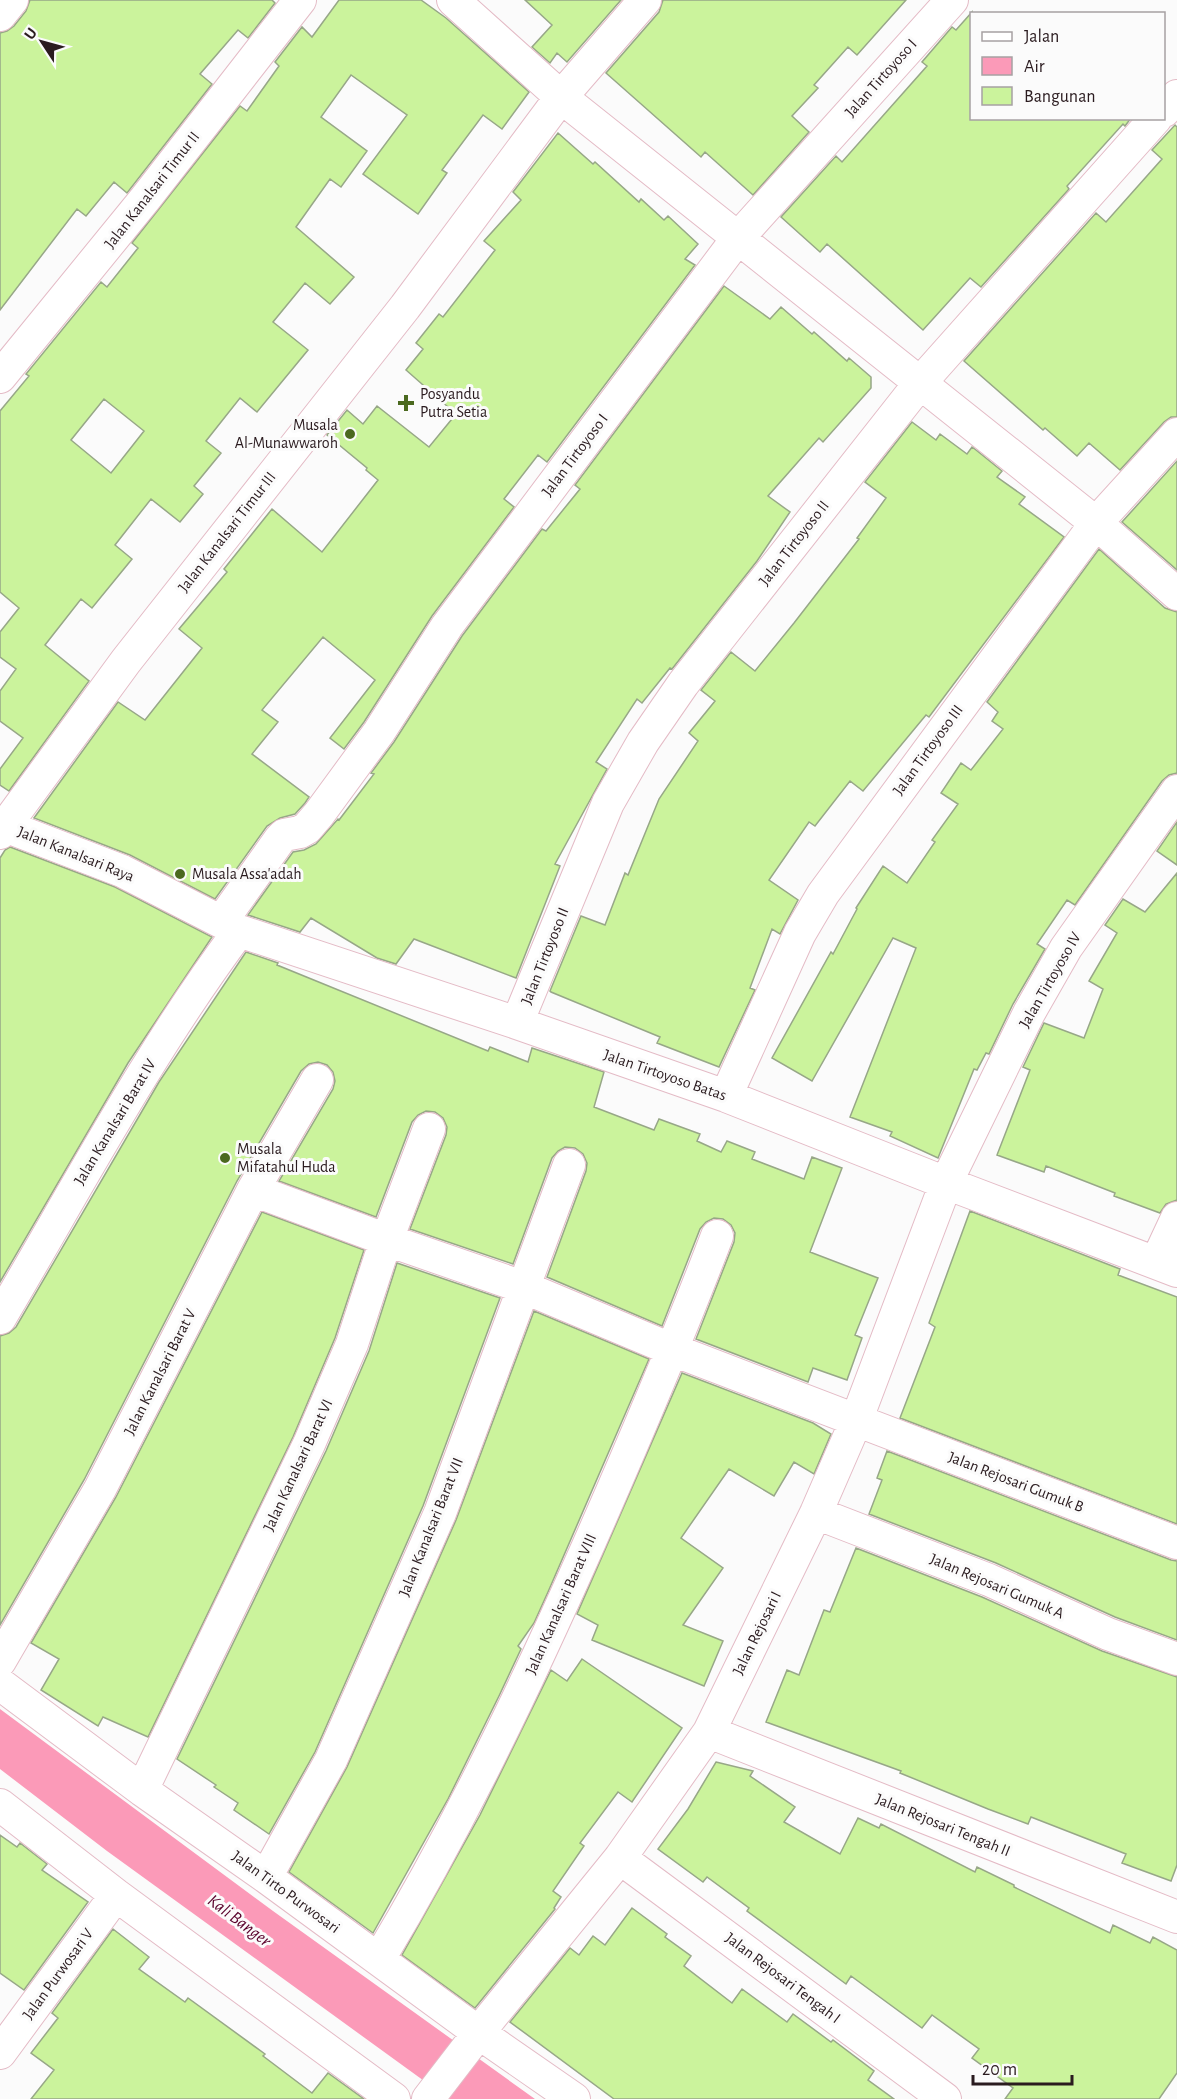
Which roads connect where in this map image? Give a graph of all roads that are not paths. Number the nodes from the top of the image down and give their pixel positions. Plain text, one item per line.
1 (12, 0) edge
2 (300, 0) edge
3 (453, 0) edge
4 (645, 0) edge
5 (952, 0) edge
6 (0, 15) edge
7 (1177, 96) edge
8 (561, 97) junction
9 (1165, 110) edge
10 (1154, 120) edge
11 (737, 239) junction
12 (0, 377) edge
13 (920, 383) junction
14 (1177, 434) edge
15 (1096, 523) junction
16 (1177, 594) edge
17 (1177, 791) edge
18 (1, 828) edge
19 (151, 886) joint
20 (230, 927) junction
21 (517, 1023) junction
22 (317, 1080) dead end
23 (726, 1096) junction
24 (429, 1129) dead end
25 (569, 1165) dead end
26 (946, 1183) junction
27 (253, 1190) junction
28 (1177, 1218) edge
29 (717, 1236) dead end
30 (387, 1240) junction
31 (1166, 1267) edge
32 (523, 1287) junction
33 (0, 1318) edge
34 (673, 1350) junction
35 (856, 1421) junction
36 (816, 1513) junction
37 (1177, 1543) edge
38 (1177, 1659) edge
39 (0, 1661) edge
40 (0, 1684) edge
41 (709, 1732) junction
42 (142, 1790) junction
43 (0, 1805) edge
44 (620, 1858) junction
45 (266, 1877) junction
46 (116, 1895) junction
47 (1177, 1917) edge
48 (379, 1959) junction
49 (475, 2038) junction
50 (0, 2053) edge
51 (394, 2099) edge
52 (428, 2099) edge
53 (574, 2099) edge
54 (945, 2099) edge

1 - 6 street
2 - 12 street, Jalan Kanalsari Timur II
3 - 8 street
4 - 8 street, Jalan Kanalsari Timur III
5 - 11 street, Jalan Tirtoyoso I
7 - 9 street
8 - 11 street
8 - 18 street, Jalan Kanalsari Timur III
10 - 13 street, Jalan Tirtoyoso II
11 - 13 street
11 - 20 street, Jalan Tirtoyoso I
13 - 15 street
13 - 21 street, Jalan Tirtoyoso II
14 - 15 street, Jalan Tirtoyoso III
15 - 16 street
15 - 23 street, Jalan Tirtoyoso III
17 - 26 street, Jalan Tirtoyoso IV
18 - 19 street, Jalan Kanalsari Raya
19 - 20 street, Jalan Tirtoyoso Batas
20 - 21 street, Jalan Tirtoyoso Batas
20 - 33 street, Jalan Kanalsari Barat IV
21 - 23 street, Jalan Tirtoyoso Batas
22 - 27 street, Jalan Kanalsari Barat V
23 - 26 street, Jalan Tirtoyoso Batas
24 - 30 street, Jalan Kanalsari Barat VI
25 - 32 street, Jalan Kanalsari Barat VII
26 - 31 street, Jalan Tirtoyoso Batas
26 - 35 street, Jalan Rejosari I
27 - 30 street, Jalan Rejosari Gumuk B
27 - 39 street, Jalan Kanalsari Barat V
28 - 31 street
29 - 34 street, Jalan Kanalsari Barat VIII
30 - 32 street, Jalan Rejosari Gumuk B
30 - 42 street, Jalan Kanalsari Barat VI
32 - 34 street, Jalan Rejosari Gumuk B
32 - 45 street, Jalan Kanalsari Barat VII
34 - 35 street, Jalan Rejosari Gumuk B
34 - 48 street, Jalan Kanalsari Barat VIII
35 - 36 street, Jalan Rejosari I
35 - 37 street, Jalan Rejosari Gumuk B
36 - 38 street, Jalan Rejosari Gumuk A
36 - 41 street, Jalan Rejosari I
40 - 42 street, Jalan Tirto Purwosari
41 - 44 street, Jalan Rejosari I
41 - 47 street, Jalan Rejosari Tengah II
42 - 45 street, Jalan Tirto Purwosari
43 - 46 street
44 - 49 street, Jalan Rejosari I
44 - 54 street, Jalan Rejosari Tengah I
45 - 48 street, Jalan Tirto Purwosari
46 - 50 street, Jalan Purwosari V
46 - 51 street
48 - 49 street, Jalan Tirto Purwosari
49 - 52 street, Jalan Rejosari I
49 - 53 street, Jalan Tirto Purwosari

